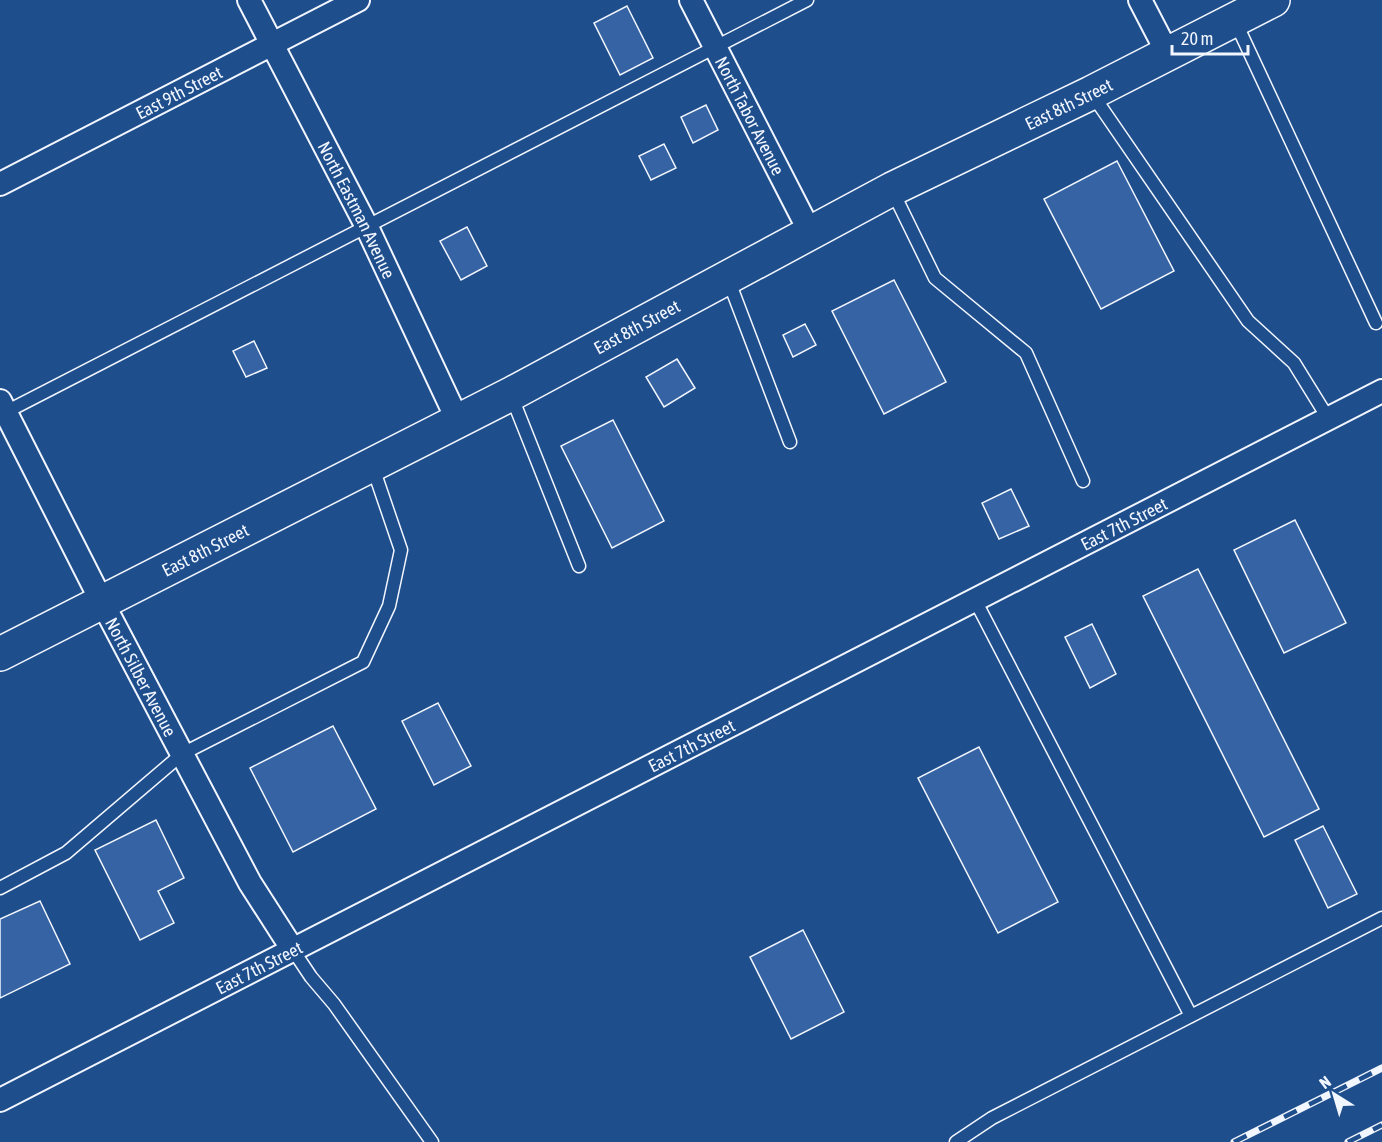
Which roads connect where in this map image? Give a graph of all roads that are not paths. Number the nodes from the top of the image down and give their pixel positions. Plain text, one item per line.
1 (249, 0) edge
2 (358, 0) edge
3 (691, 0) edge
4 (807, 0) edge
5 (1140, 0) edge
6 (1273, 0) edge
7 (1234, 20) junction
8 (273, 44) junction
9 (714, 46) junction
10 (1168, 54) junction
11 (1091, 93) junction
12 (0, 184) edge
13 (892, 189) junction
14 (366, 225) junction
15 (810, 232) junction
16 (728, 278) junction
17 (1376, 323) dead end
18 (1382, 392) edge
19 (511, 394) junction
20 (2, 409) edge
21 (1328, 418) junction
22 (458, 421) junction
23 (790, 442) dead end
24 (372, 464) junction
25 (1083, 481) dead end
26 (579, 566) dead end
27 (975, 600) junction
28 (102, 602) junction
29 (0, 654) edge
30 (182, 754) junction
31 (0, 888) edge
32 (1382, 918) edge
33 (293, 950) junction
34 (1191, 1016) junction
35 (0, 1100) edge
36 (432, 1142) edge
37 (956, 1142) edge

1 - 8 street, North Eastman Avenue
2 - 8 street, East 9th Street
3 - 9 street, North Tabor Avenue
4 - 9 lane
5 - 10 street
6 - 7 street, East 8th Street
7 - 10 street, East 8th Street
7 - 17 lane
8 - 12 street, East 9th Street
8 - 14 street, North Eastman Avenue
9 - 14 lane
9 - 15 street, North Tabor Avenue
10 - 11 street, East 8th Street
11 - 13 street, East 8th Street
11 - 21 lane
13 - 15 street, East 8th Street
13 - 25 lane
14 - 20 lane
14 - 22 street, North Eastman Avenue
15 - 16 street, East 8th Street
16 - 19 street, East 8th Street
16 - 23 lane
18 - 21 street, East 7th Street
19 - 22 street, East 8th Street
19 - 26 lane
20 - 28 street, North Silber Avenue
21 - 27 street, East 7th Street
22 - 24 street, East 8th Street
24 - 28 street, East 8th Street
24 - 30 lane
27 - 33 street, East 7th Street
27 - 34 lane
28 - 29 street, East 8th Street
28 - 30 street, North Silber Avenue
30 - 31 lane
30 - 33 street, North Silber Avenue
32 - 34 lane
33 - 35 street, East 7th Street
33 - 36 lane
34 - 37 lane

